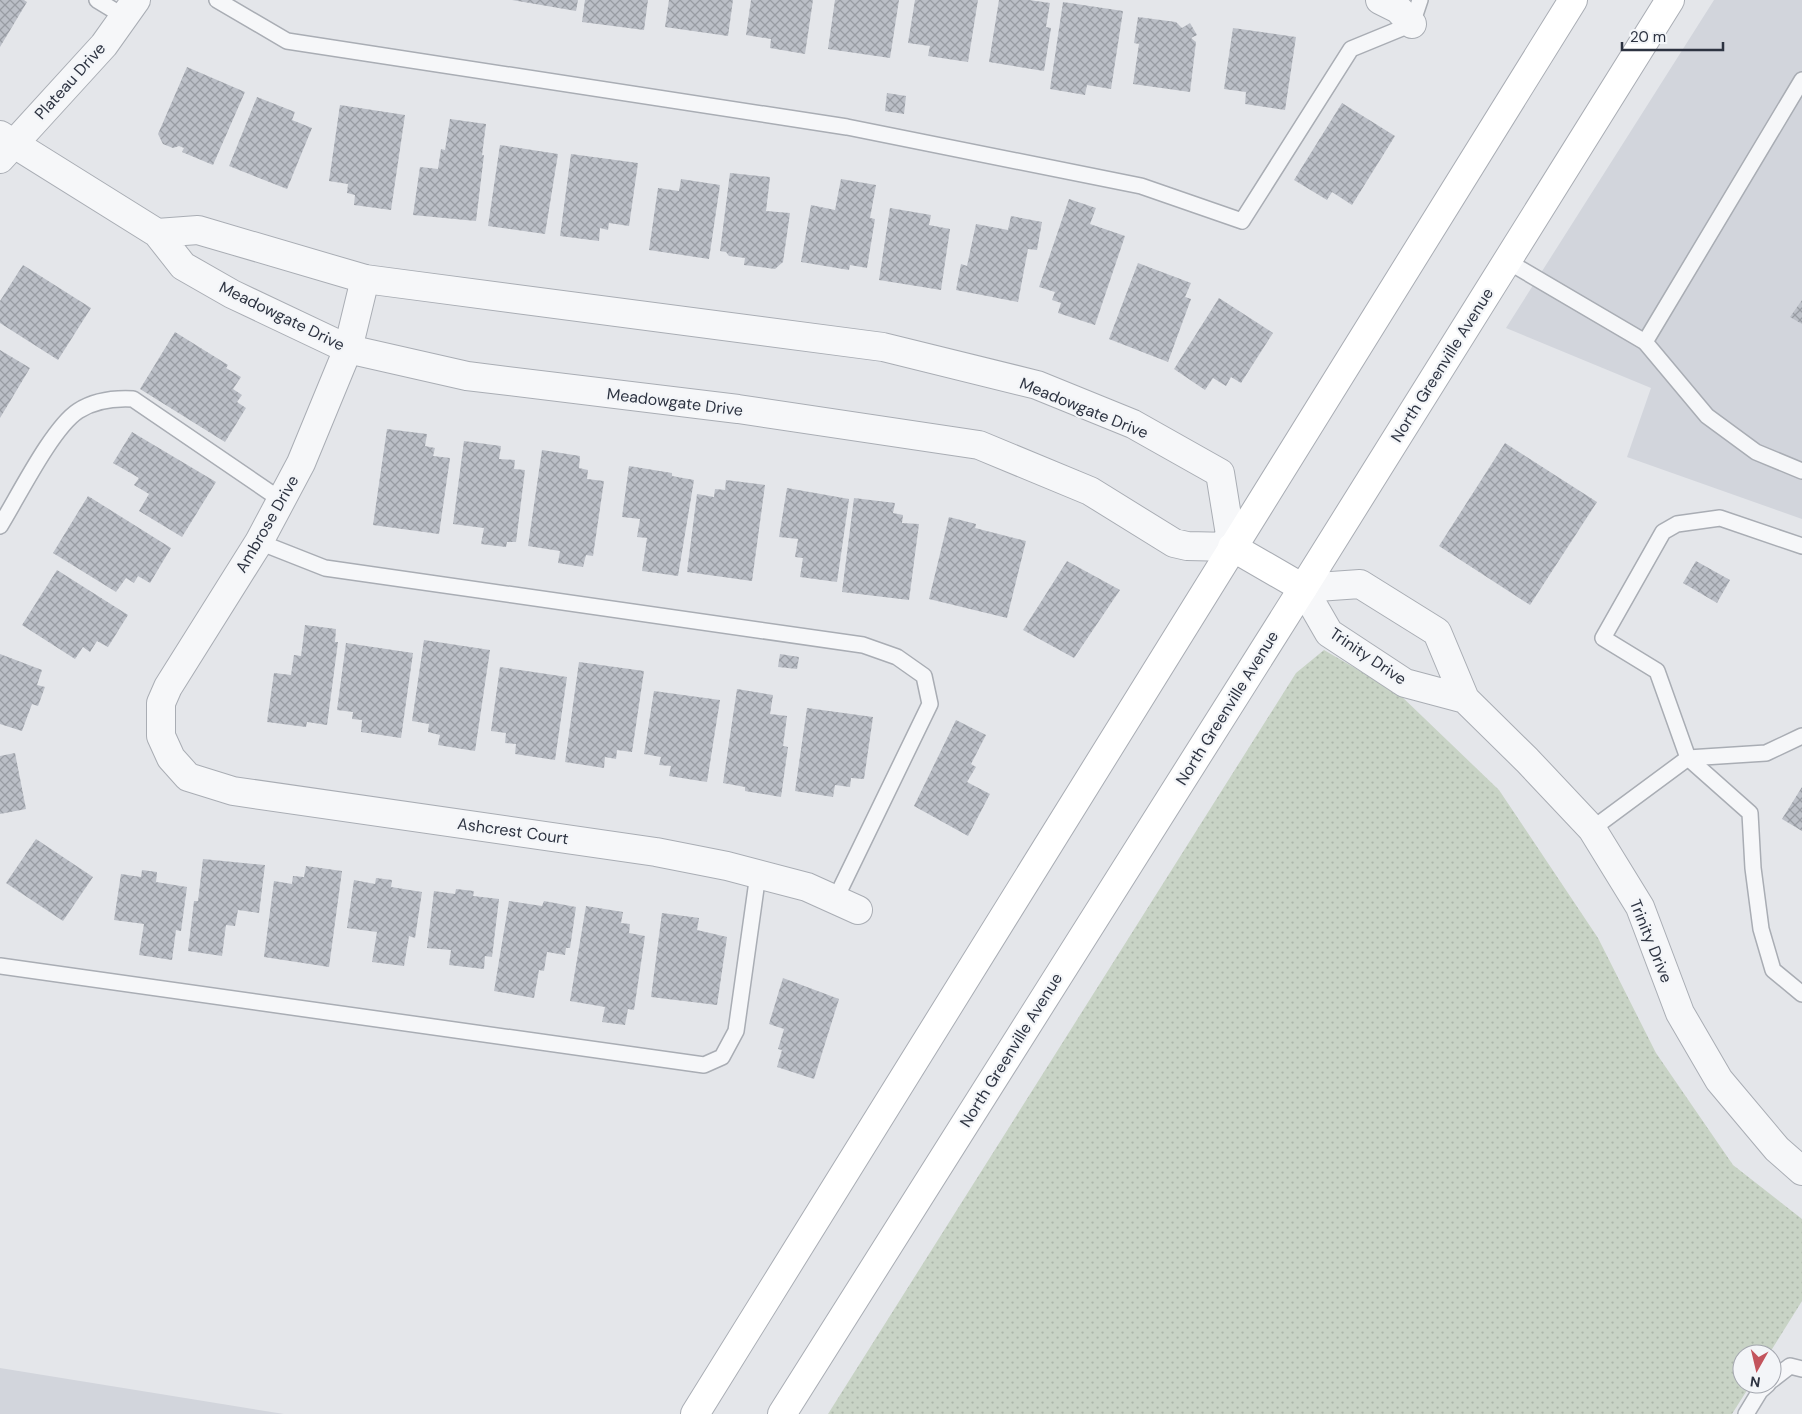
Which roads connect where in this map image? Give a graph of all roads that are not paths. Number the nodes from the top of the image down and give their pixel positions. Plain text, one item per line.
1 (97, 0) edge
2 (217, 0) edge
3 (1380, 0) edge
4 (1573, 0) edge
5 (1670, 0) edge
6 (131, 9) edge
7 (1416, 12) edge
8 (1802, 80) edge
9 (4, 146) edge
10 (157, 233) junction
11 (1506, 261) junction
12 (364, 279) junction
13 (1645, 342) junction
14 (348, 349) junction
15 (1802, 471) edge
16 (281, 500) junction
17 (0, 526) edge
18 (259, 542) junction
19 (1802, 546) edge
20 (1232, 547) junction
21 (1303, 588) junction
22 (1465, 699) junction
23 (1802, 736) edge
24 (170, 758) joint
25 (1688, 758) junction
26 (1592, 829) junction
27 (758, 874) junction
28 (846, 905) joint
29 (0, 966) edge
30 (1802, 994) edge
31 (1802, 1171) edge
32 (1802, 1369) edge
33 (1782, 1372) edge
34 (1758, 1394) edge
35 (695, 1414) edge
36 (782, 1414) edge
37 (1746, 1414) edge

1 - 6 lane
2 - 7 lane
3 - 7 street
4 - 20 main road
5 - 11 main road, North Greenville Avenue
6 - 9 street, Plateau Drive
8 - 13 lane
9 - 10 street, Meadowgate Drive
10 - 12 street, Meadowgate Drive
10 - 14 street, Meadowgate Drive
11 - 13 lane
11 - 21 main road, North Greenville Avenue
12 - 14 street, Ambrose Drive
12 - 20 street, Meadowgate Drive
13 - 15 lane
14 - 16 street, Ambrose Drive
14 - 20 street, Meadowgate Drive
16 - 17 lane
16 - 18 street, Ambrose Drive
18 - 24 street, Ambrose Drive
18 - 28 lane
19 - 25 lane
20 - 21 main road
20 - 35 main road
21 - 22 street, Trinity Drive
21 - 22 street, Trinity Drive
21 - 36 main road, North Greenville Avenue
22 - 26 street, Trinity Drive
23 - 25 lane
24 - 27 street, Ashcrest Court
25 - 26 lane
25 - 30 lane
26 - 31 street, Trinity Drive
27 - 28 street, Ashcrest Court
27 - 29 lane
32 - 33 lane
34 - 37 lane

